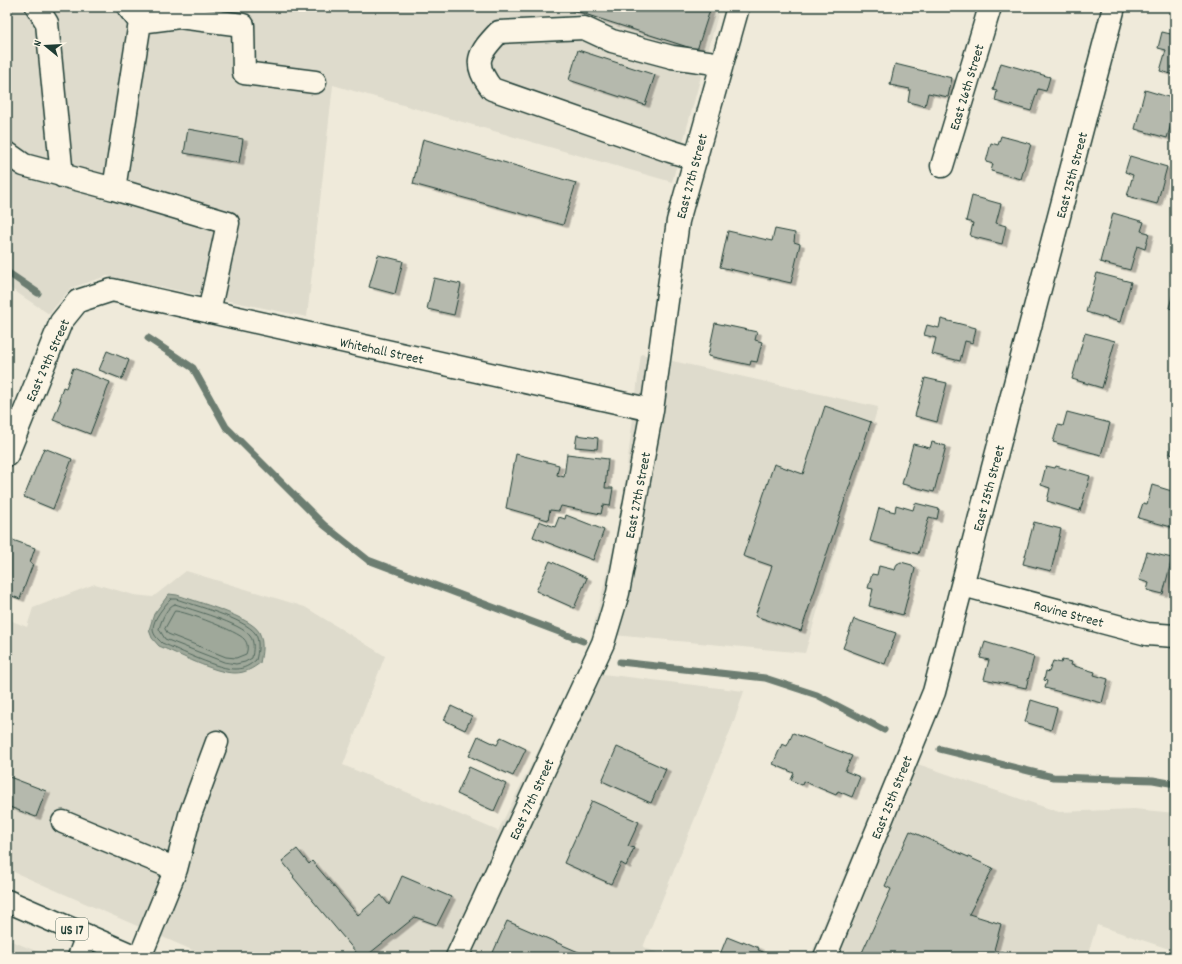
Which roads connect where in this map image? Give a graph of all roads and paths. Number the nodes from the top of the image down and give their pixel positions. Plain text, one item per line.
1 (37, 7) edge
2 (738, 7) edge
3 (990, 7) edge
4 (1114, 7) edge
5 (177, 12) edge
6 (134, 14) edge
7 (722, 64) junction
8 (315, 82) dead end
9 (7, 154) edge
10 (696, 158) junction
11 (942, 166) dead end
12 (62, 176) junction
13 (114, 189) junction
14 (112, 290) joint
15 (209, 312) junction
16 (652, 410) junction
17 (7, 454) edge
18 (963, 585) junction
19 (1175, 636) edge
20 (217, 742) dead end
21 (64, 822) dead end
22 (176, 870) junction
23 (7, 901) edge
24 (87, 936) junction
25 (79, 957) edge
26 (136, 957) edge
27 (140, 957) edge
28 (457, 957) edge
29 (825, 957) edge

1 - 12 street
2 - 7 street, East 27th Street
3 - 11 street, East 26th Street
4 - 18 street, East 25th Street
5 - 6 street
5 - 8 street
6 - 13 street
7 - 10 street, East 27th Street
7 - 10 street
9 - 12 street
10 - 16 street, East 27th Street
12 - 13 street
13 - 15 street
14 - 15 street, Whitehall Street
14 - 17 street, East 29th Street
15 - 16 street, Whitehall Street
16 - 28 street, East 27th Street
18 - 19 street, Ravine Street
18 - 29 street, East 25th Street
20 - 22 street
21 - 22 street
22 - 27 street
23 - 24 street, US 17
24 - 25 street
24 - 26 street, US 17

